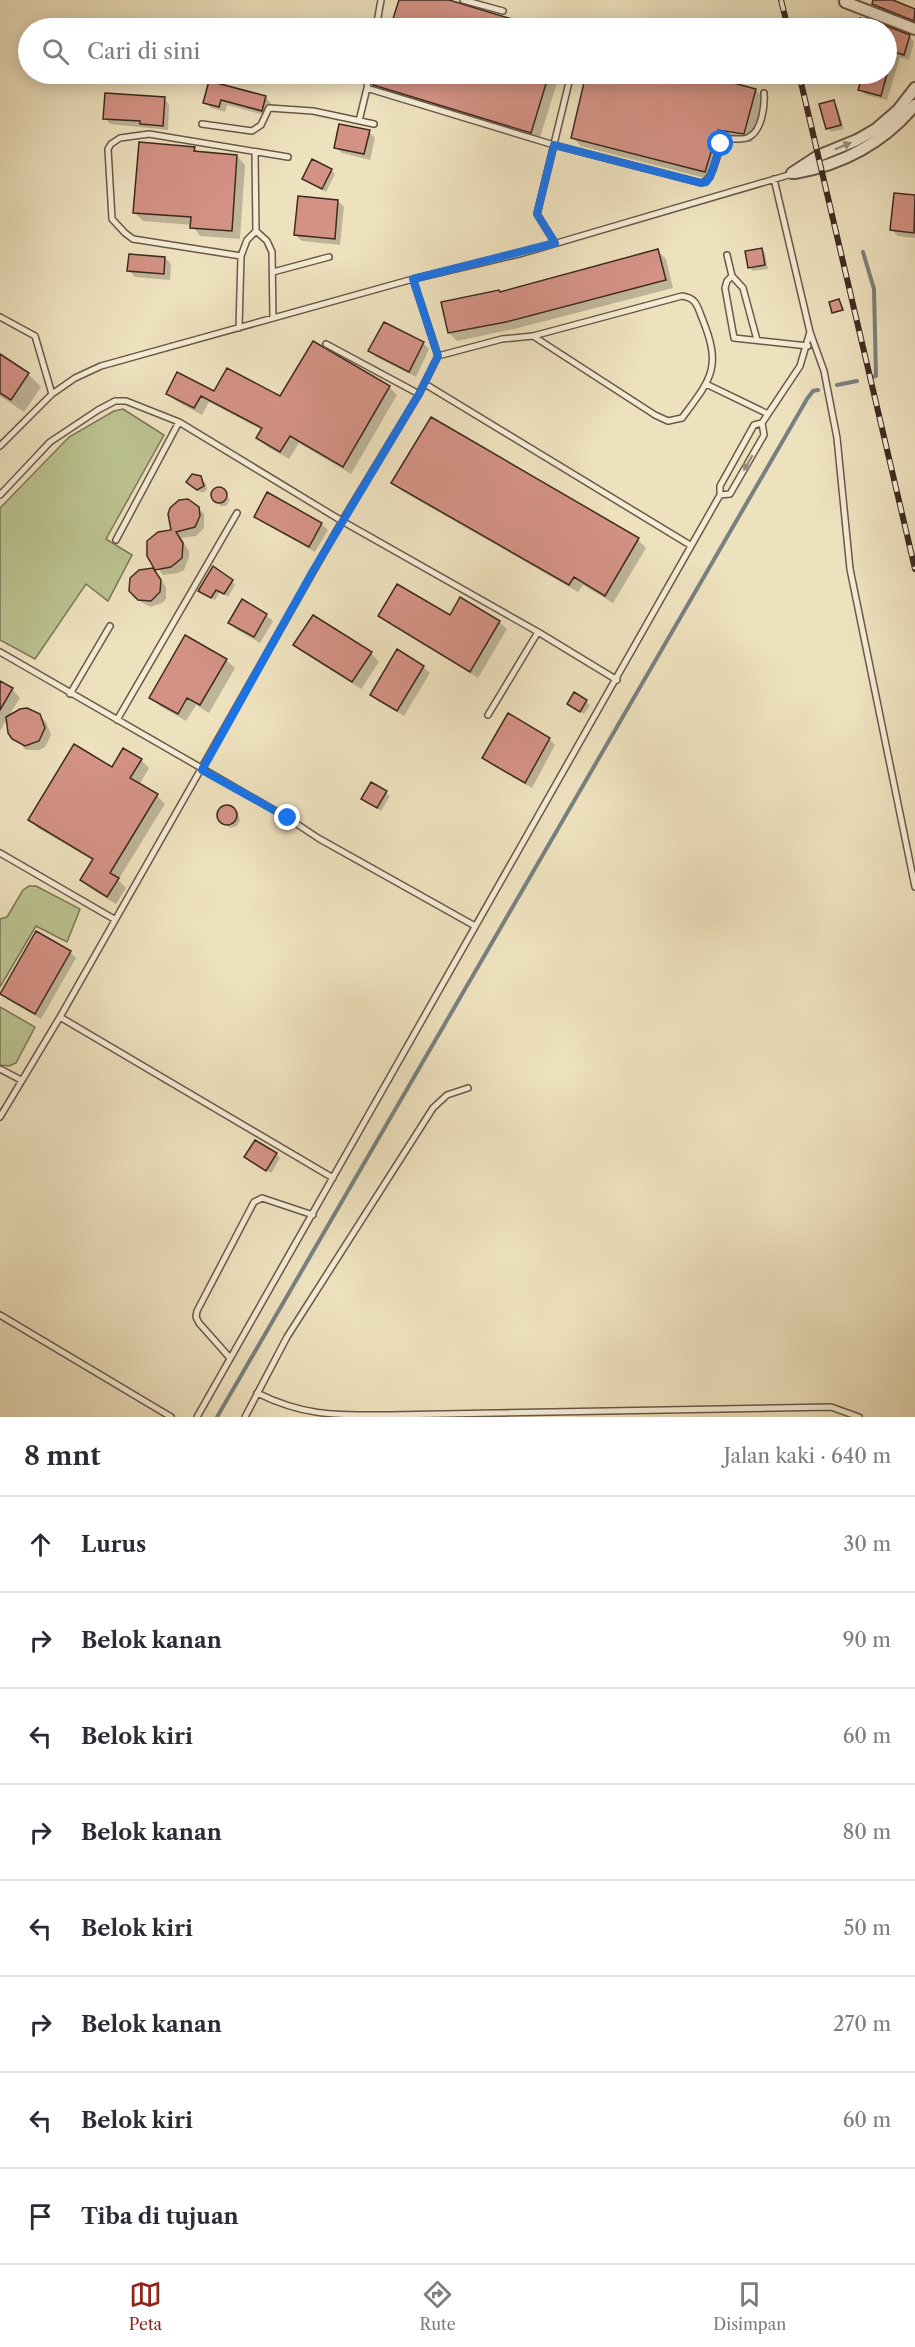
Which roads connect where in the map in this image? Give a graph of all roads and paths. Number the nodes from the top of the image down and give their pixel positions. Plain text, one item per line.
1 (381, 0) edge
2 (462, 0) edge
3 (845, 2) dead end
4 (503, 11) dead end
5 (378, 18) edge
6 (886, 18) edge
7 (897, 22) edge
8 (915, 29) edge
9 (368, 84) edge
10 (569, 84) edge
11 (367, 88) junction
12 (915, 88) edge
13 (764, 93) dead end
14 (915, 105) edge
15 (359, 121) junction
16 (202, 124) dead end
17 (374, 124) dead end
18 (553, 148) junction
19 (255, 153) junction
20 (288, 158) dead end
21 (792, 173) junction
22 (774, 179) junction
23 (256, 231) junction
24 (555, 243) junction
25 (727, 255) dead end
26 (242, 256) junction
27 (328, 257) dead end
28 (273, 272) junction
29 (732, 276) junction
30 (413, 279) junction
31 (0, 317) edge
32 (273, 318) junction
33 (239, 328) junction
34 (810, 332) junction
35 (533, 336) junction
36 (758, 340) junction
37 (326, 344) dead end
38 (806, 345) junction
39 (816, 346) junction
40 (438, 356) junction
41 (425, 384) junction
42 (706, 384) junction
43 (52, 394) junction
44 (419, 394) junction
45 (768, 414) junction
46 (179, 422) junction
47 (762, 423) junction
48 (0, 433) edge
49 (8, 438) junction
50 (0, 446) edge
51 (0, 495) edge
52 (720, 495) junction
53 (237, 513) dead end
54 (342, 521) junction
55 (116, 540) dead end
56 (690, 545) junction
57 (110, 626) dead end
58 (538, 632) junction
59 (0, 652) edge
60 (617, 680) junction
61 (70, 694) junction
62 (488, 715) dead end
63 (117, 720) junction
64 (202, 770) junction
65 (0, 853) edge
66 (915, 887) edge
67 (114, 919) junction
68 (476, 926) junction
69 (60, 1017) junction
70 (0, 1069) edge
71 (21, 1080) junction
72 (468, 1088) dead end
73 (0, 1117) edge
74 (333, 1178) junction
75 (313, 1215) junction
76 (0, 1315) edge
77 (230, 1358) junction
78 (257, 1393) junction
79 (171, 1417) edge
80 (197, 1417) edge
81 (245, 1417) edge
82 (859, 1417) edge

1 - 5 lane
2 - 4 lane
3 - 6 street
7 - 8 street
9 - 11 lane
10 - 18 lane
11 - 15 lane
11 - 18 lane
21 -> 12 street
13 - 18 lane
14 - 21 street
15 - 16 lane
15 - 17 lane
18 - 24 lane
19 - 20 lane
19 - 23 lane
19 - 26 lane
21 - 22 lane
22 - 24 lane
22 - 34 lane
23 - 26 lane
23 - 28 lane
24 - 30 lane
25 - 29 lane
26 - 33 lane
27 - 28 lane
28 - 32 lane
29 - 36 lane
29 - 36 lane
30 - 32 lane
30 - 40 lane
31 - 43 lane
32 - 33 lane
33 - 43 lane
34 - 38 lane
34 - 39 lane
35 - 40 lane
35 - 42 lane
35 - 42 lane
36 - 38 lane
37 - 44 lane
38 - 39 lane
38 - 45 lane
39 - 66 lane
40 - 41 lane
41 - 44 lane
41 - 56 lane
42 - 45 lane
43 - 49 lane
44 - 54 lane
45 - 47 lane
46 - 51 lane
46 - 54 lane
46 - 55 lane
47 - 52 lane
47 -> 52 lane
48 - 49 lane
49 - 50 lane
52 - 56 lane
53 - 63 lane
54 - 58 lane
54 - 64 lane
56 - 60 lane
57 - 61 lane
58 - 60 lane
58 - 62 lane
59 - 61 lane
60 - 68 lane
61 - 63 lane
63 - 64 lane
64 - 67 lane
64 - 68 lane
65 - 67 lane
67 - 69 lane
68 - 74 lane
69 - 71 lane
69 - 74 lane
70 - 71 lane
71 - 73 lane
72 - 78 lane
74 - 75 lane
75 - 77 lane
75 - 77 lane
76 - 79 lane
77 - 80 lane
78 - 81 lane
78 - 82 lane

